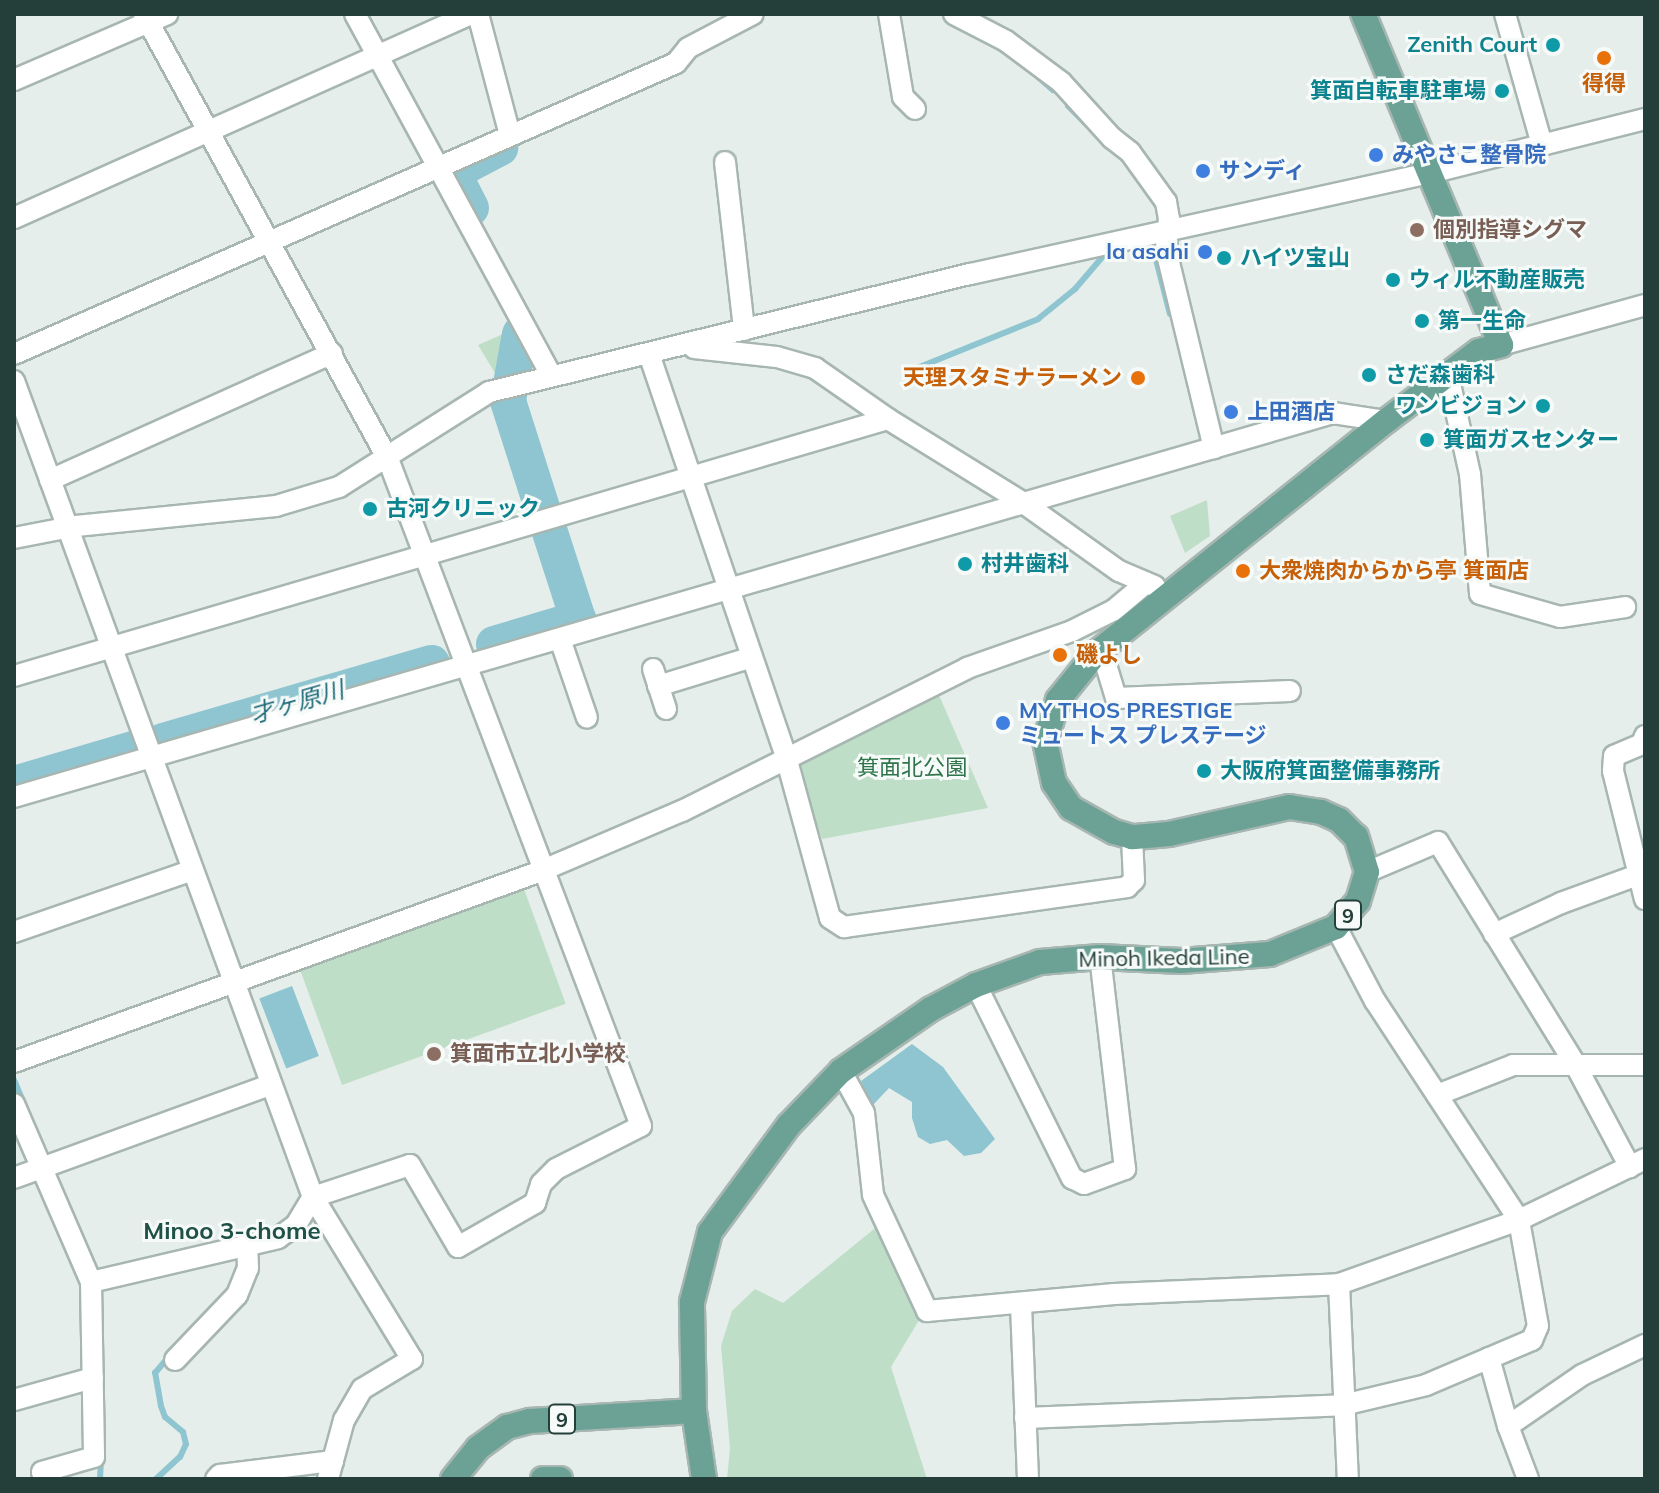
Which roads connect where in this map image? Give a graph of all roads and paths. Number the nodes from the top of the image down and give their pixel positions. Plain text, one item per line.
1 (355, 14) edge
2 (471, 14) edge
3 (478, 14) edge
4 (753, 14) edge
5 (889, 14) edge
6 (954, 14) edge
7 (1363, 14) edge
8 (1505, 14) edge
9 (153, 17) edge
10 (377, 55) junction
11 (14, 80) edge
12 (915, 109) dead end
13 (1645, 119) edge
14 (210, 133) junction
15 (510, 135) junction
16 (1542, 145) junction
17 (725, 162) dead end
18 (439, 166) junction
19 (1430, 173) junction
20 (14, 218) edge
21 (1167, 231) junction
22 (270, 242) junction
23 (1645, 305) edge
24 (744, 330) junction
25 (1501, 345) junction
26 (682, 347) junction
27 (332, 353) junction
28 (14, 354) edge
29 (649, 354) junction
30 (551, 375) junction
31 (1448, 375) junction
32 (14, 381) edge
33 (888, 419) junction
34 (1386, 421) junction
35 (1214, 448) junction
36 (388, 459) junction
37 (692, 477) junction
38 (50, 480) junction
39 (1025, 504) junction
40 (67, 527) junction
41 (14, 538) edge
42 (426, 555) junction
43 (1146, 583) junction
44 (730, 588) junction
45 (1176, 591) junction
46 (1625, 607) dead end
47 (560, 639) junction
48 (112, 648) junction
49 (1096, 653) junction
50 (752, 657) junction
51 (468, 663) junction
52 (14, 676) edge
53 (1290, 691) dead end
54 (666, 709) dead end
55 (587, 718) dead end
56 (1645, 736) edge
57 (152, 755) junction
58 (786, 757) junction
59 (14, 797) edge
60 (1636, 822) edge
61 (1132, 837) junction
62 (193, 870) junction
63 (541, 871) junction
64 (1367, 872) junction
65 (1638, 875) junction
66 (1645, 899) edge
67 (1336, 927) junction
68 (14, 932) edge
69 (1494, 934) junction
70 (1100, 957) junction
71 (233, 982) junction
72 (976, 985) junction
73 (14, 1062) edge
74 (1575, 1064) junction
75 (1645, 1065) edge
76 (841, 1071) junction
77 (270, 1085) junction
78 (1437, 1095) junction
79 (14, 1104) edge
80 (1638, 1163) edge
81 (41, 1166) junction
82 (14, 1178) edge
83 (313, 1197) junction
84 (1519, 1220) junction
85 (247, 1245) junction
86 (91, 1282) junction
87 (1339, 1284) junction
88 (1021, 1305) junction
89 (1645, 1345) edge
90 (1489, 1358) junction
91 (175, 1360) dead end
92 (93, 1378) junction
93 (14, 1400) edge
94 (1343, 1405) junction
95 (694, 1411) junction
96 (1025, 1418) junction
97 (1508, 1426) junction
98 (331, 1470) edge
99 (44, 1479) edge
100 (216, 1479) edge
101 (453, 1479) edge
102 (543, 1479) edge
103 (560, 1479) edge
104 (704, 1479) edge
105 (1028, 1479) edge
106 (1348, 1479) edge
107 (1528, 1479) edge

1 - 10 street
2 - 10 street
3 - 15 street
4 - 15 street
5 - 12 street
6 - 21 street
7 - 19 main road
8 - 16 street
9 - 11 street
9 - 14 street
10 - 14 street
10 - 18 street
13 - 16 street
14 - 20 street
14 - 22 street
15 - 18 street
16 - 19 street
17 - 24 street
18 - 22 street
18 - 30 street
19 - 21 street
19 - 25 main road
21 - 24 street
21 - 35 street
22 - 27 street
22 - 28 street
23 - 25 street
24 - 26 street
25 - 31 main road, 9
26 - 29 street
26 - 33 street
27 - 36 street
27 - 38 street
29 - 30 street
29 - 37 street
30 - 36 street
31 - 34 main road, 9
31 - 46 street
32 - 38 street
33 - 37 street
33 - 39 street
34 - 35 street
34 - 45 main road, 9
35 - 39 street
36 - 40 street
36 - 42 street
37 - 42 street
37 - 44 street
38 - 40 street
39 - 43 street
39 - 44 street
40 - 41 street
40 - 48 street
42 - 48 street
42 - 51 street
43 - 45 street
43 - 58 street
44 - 47 street
44 - 50 street
45 - 49 main road, 9
47 - 51 street
47 - 55 street
48 - 52 street
48 - 57 street
49 - 53 street
49 - 61 main road, 9
50 - 54 street
50 - 58 street
51 - 57 street
51 - 63 street
56 - 60 street
57 - 59 street
57 - 62 street
58 - 61 street
58 - 63 street
60 - 65 street
61 - 64 main road, 9
62 - 68 street
62 - 71 street
63 - 71 street
63 - 83 street
64 - 67 main road, Minoh Ikeda Line / 9
64 - 69 street
65 - 66 street
65 - 69 street
67 - 70 main road, Minoh Ikeda Line / 9
67 - 78 street
69 - 74 street
70 - 72 main road, Minoh Ikeda Line / 9
70 - 72 street
71 - 73 street
71 - 77 street
72 - 76 main road, Minoh Ikeda Line / 9
74 - 75 street
74 - 78 street
74 - 80 street
76 - 88 street
76 - 95 main road, Minoh Ikeda Line / 9
77 - 81 street
77 - 83 street
78 - 84 street
79 - 81 street
80 - 84 street
81 - 82 street
81 - 86 street
83 - 85 street
83 - 98 street
84 - 87 street
84 - 90 street
85 - 86 street
85 - 91 street
86 - 92 street
87 - 88 street
87 - 94 street
88 - 96 street
89 - 97 street
90 - 94 street
90 - 97 street
92 - 93 street
92 - 99 street
94 - 96 street
94 - 106 street
95 - 101 main road, 9
95 - 104 main road, Minoh Ikeda Line
96 - 105 street
97 - 107 street
98 - 100 street
102 - 103 main road

